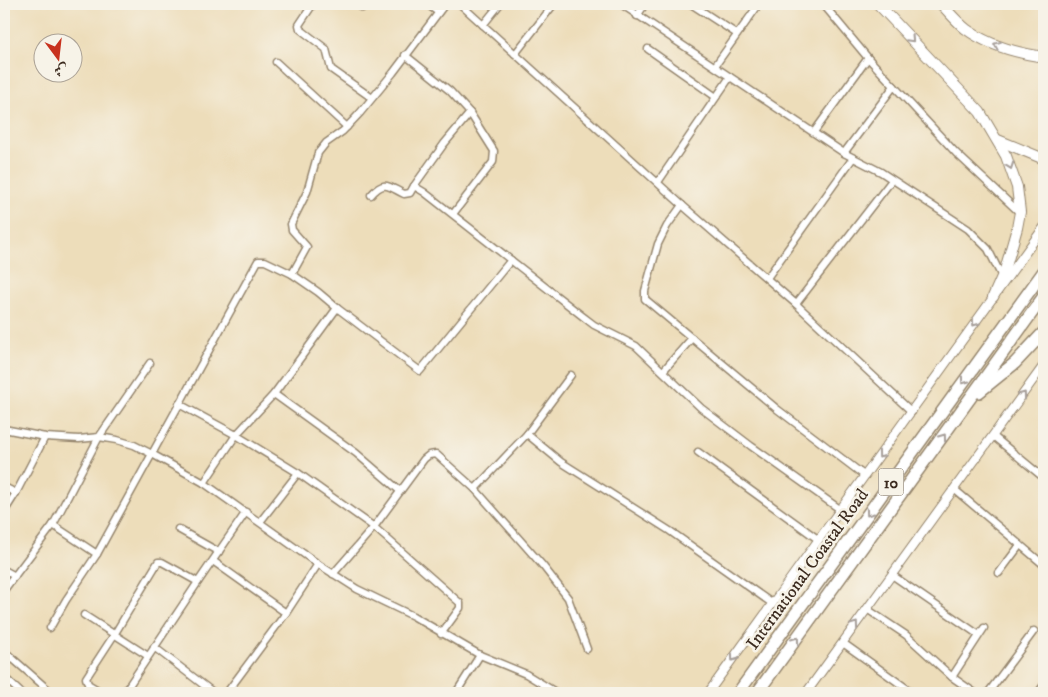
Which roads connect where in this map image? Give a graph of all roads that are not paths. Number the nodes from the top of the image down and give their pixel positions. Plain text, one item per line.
1 (313, 4) edge
2 (427, 4) edge
3 (444, 4) edge
4 (460, 4) edge
5 (500, 4) edge
6 (554, 4) edge
7 (620, 4) edge
8 (645, 4) edge
9 (691, 4) edge
10 (759, 4) edge
11 (823, 4) edge
12 (878, 4) edge
13 (940, 4) edge
14 (468, 7) edge
15 (438, 12) junction
16 (637, 16) junction
17 (483, 25) junction
18 (737, 34) junction
19 (648, 49) dead end
20 (515, 54) junction
21 (405, 55) junction
22 (868, 58) junction
23 (1044, 58) edge
24 (276, 62) dead end
25 (715, 66) junction
26 (730, 76) junction
27 (894, 86) junction
28 (716, 97) junction
29 (372, 98) junction
30 (470, 113) junction
31 (347, 127) junction
32 (814, 132) junction
33 (998, 140) junction
34 (844, 153) junction
35 (853, 158) junction
36 (1044, 159) edge
37 (892, 180) junction
38 (658, 182) junction
39 (414, 186) junction
40 (371, 195) dead end
41 (682, 205) junction
42 (1020, 212) junction
43 (453, 214) junction
44 (1044, 227) edge
45 (511, 260) junction
46 (1044, 271) edge
47 (292, 274) junction
48 (1002, 277) junction
49 (767, 278) junction
50 (1044, 296) edge
51 (993, 297) junction
52 (796, 304) junction
53 (337, 308) junction
54 (1044, 332) edge
55 (692, 338) junction
56 (150, 363) dead end
57 (1044, 365) edge
58 (663, 371) junction
59 (571, 375) dead end
60 (274, 394) junction
61 (970, 399) junction
62 (179, 404) junction
63 (912, 412) junction
64 (4, 429) edge
65 (526, 434) junction
66 (236, 435) junction
67 (993, 436) junction
68 (45, 437) junction
69 (99, 438) junction
70 (698, 452) dead end
71 (152, 454) junction
72 (298, 474) junction
73 (865, 476) junction
74 (1044, 478) edge
75 (204, 483) junction
76 (4, 487) edge
77 (475, 489) junction
78 (954, 489) junction
79 (400, 490) junction
80 (16, 493) junction
81 (841, 510) junction
82 (4, 512) edge
83 (246, 512) junction
84 (260, 522) junction
85 (52, 525) junction
86 (374, 527) junction
87 (178, 529) dead end
88 (819, 540) junction
89 (1020, 545) junction
90 (219, 552) junction
91 (97, 554) junction
92 (213, 561) junction
93 (318, 564) junction
94 (1044, 565) edge
95 (4, 570) edge
96 (998, 573) dead end
97 (334, 574) junction
98 (892, 574) junction
99 (15, 576) junction
100 (198, 582) junction
101 (4, 590) edge
102 (773, 604) junction
103 (867, 609) junction
104 (286, 613) junction
105 (84, 614) dead end
106 (50, 628) dead end
107 (984, 628) dead end
108 (1034, 631) dead end
109 (441, 634) junction
110 (114, 635) junction
111 (979, 636) junction
112 (842, 643) junction
113 (154, 647) junction
114 (587, 649) dead end
115 (4, 651) edge
116 (480, 655) junction
117 (148, 656) junction
118 (952, 677) junction
119 (4, 678) edge
120 (1044, 685) edge
121 (21, 693) edge
122 (52, 693) edge
123 (103, 693) edge
124 (124, 693) edge
125 (214, 693) edge
126 (224, 693) edge
127 (456, 693) edge
128 (557, 693) edge
129 (708, 693) edge
130 (738, 693) edge
131 (758, 693) edge
132 (806, 693) edge
133 (913, 693) edge
134 (975, 693) edge
135 (988, 693) edge
136 (1038, 693) edge

1 - 29 street
2 - 15 street
3 - 15 street
4 - 14 street
5 - 17 street
6 - 20 street
7 - 16 street
8 - 16 street
9 - 18 street
10 - 18 street
11 - 22 street
12 -> 33 main road
23 -> 13 main road
14 - 17 street
15 - 21 street
16 - 25 street
17 - 20 street
18 - 25 street
19 - 28 street
20 - 38 street
21 - 29 street
21 - 30 street
22 - 27 street
22 - 32 street
24 - 31 street
25 - 26 street
26 - 28 street
26 - 32 street
27 - 34 street
27 - 42 street
28 - 38 street
29 - 31 street
30 - 39 street
30 - 43 street
31 - 47 street
32 - 34 street
33 - 36 main road
33 -> 42 main road
34 - 35 street
35 - 37 street
35 - 49 street
37 - 48 street
37 - 52 street
38 - 41 street
39 - 40 street
39 - 43 street
41 - 49 street
41 - 55 street
42 - 48 main road
43 - 45 street
44 - 51 street
45 - 53 street
45 - 58 street
46 -> 130 highway, International Coastal Road / 10
47 - 53 street
47 - 62 street
48 - 51 main road
49 - 52 street
50 - 61 highway, International Coastal Road / 10
51 -> 63 street
52 - 63 street
53 - 60 street
54 - 61 highway
55 - 58 street
55 - 73 street
56 - 69 street
67 -> 57 street
58 - 81 street
59 - 65 street
60 - 66 street
60 - 79 street
131 -> 61 highway, International Coastal Road / 10
62 - 66 street
62 - 71 street
63 -> 73 street
64 - 68 street
65 - 77 street
65 - 102 street
66 - 72 street
66 - 75 street
67 - 74 street
67 - 78 street
68 - 69 street
68 - 80 street
69 - 71 street
69 - 85 street
70 - 88 street
71 - 75 street
71 - 91 street
72 - 84 street
72 - 86 street
73 - 81 street
75 - 83 street
76 - 80 street
77 - 79 street
77 - 114 street
78 - 89 street
78 - 98 street
79 - 86 street
80 - 82 street
81 - 88 street
83 - 84 street
83 - 90 street
84 - 93 street
85 - 91 street
85 - 99 street
86 - 97 street
86 - 109 street
87 - 90 street
88 - 102 street
89 - 94 street
89 - 96 street
90 - 92 street
91 - 106 street
92 - 100 street
92 - 104 street
93 - 97 street
93 - 104 street
95 - 99 street
97 - 109 street
98 - 103 street
98 - 111 street
99 - 101 street
100 - 110 street
100 - 113 street
102 -> 129 street
112 -> 103 street
103 - 118 street
104 - 126 street
105 - 110 street
107 - 111 street
108 - 135 street
109 - 116 street
110 - 117 street
110 - 123 street
111 - 118 street
112 - 132 street
112 - 133 street
113 - 117 street
113 - 125 street
115 - 122 street
116 - 127 street
116 - 128 street
117 - 124 street
118 - 134 street
119 - 121 street
120 - 136 street

